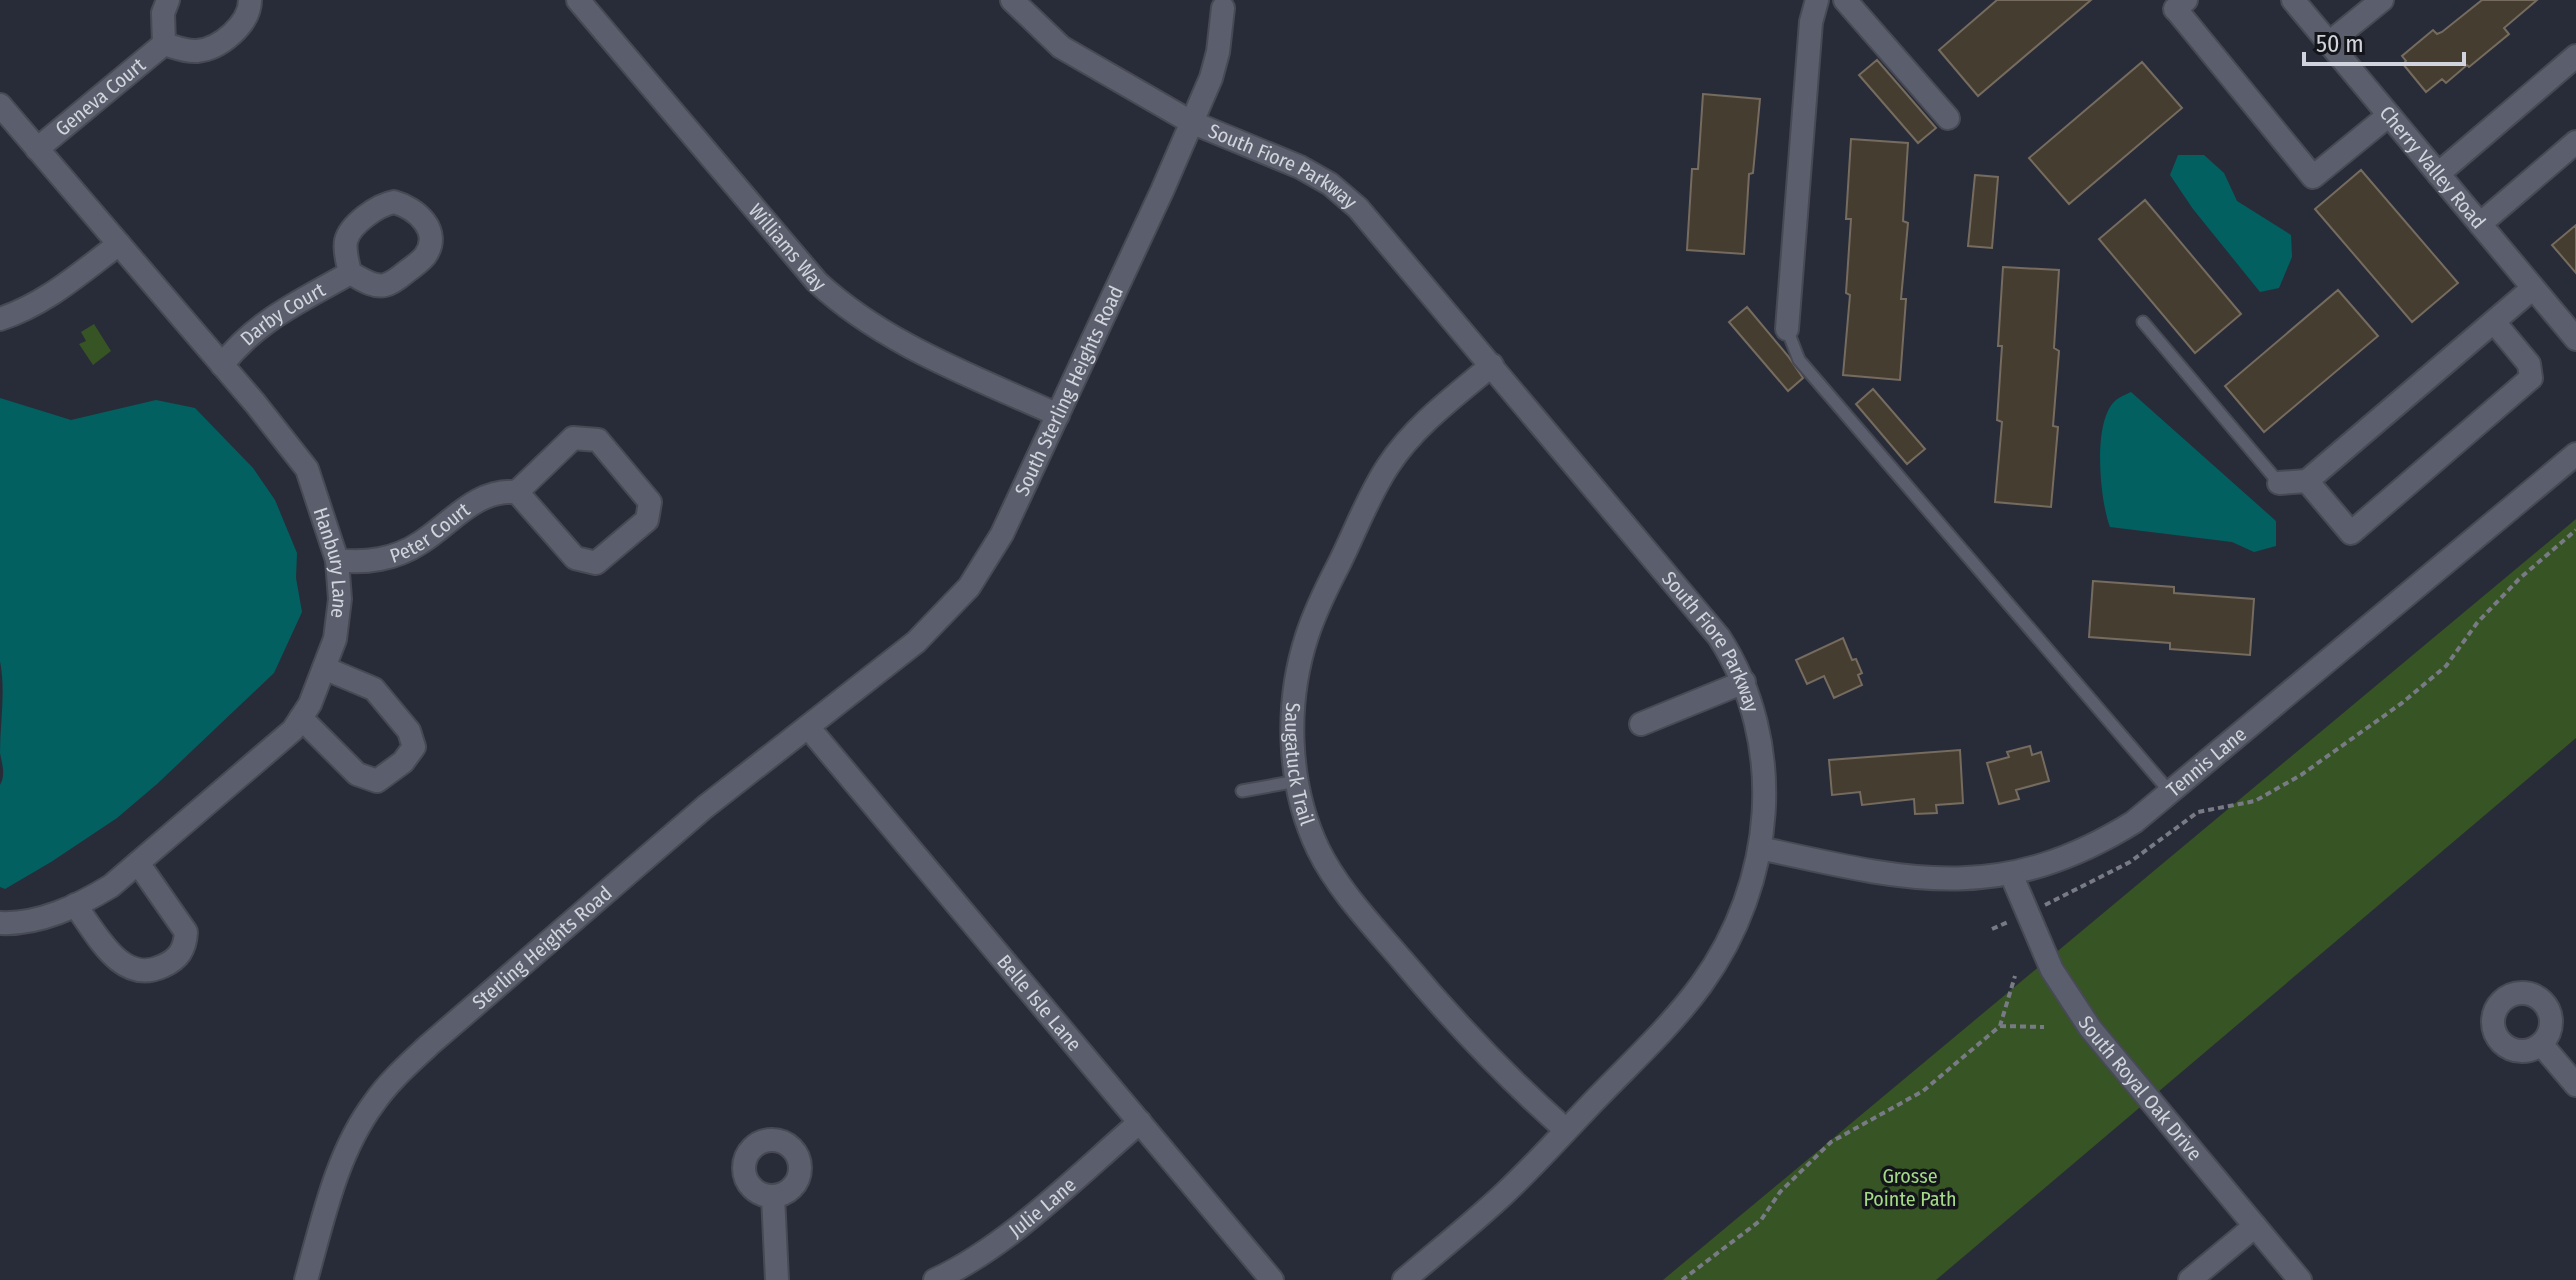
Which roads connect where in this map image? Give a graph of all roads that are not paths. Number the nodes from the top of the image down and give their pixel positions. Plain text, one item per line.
1 (168, 0) edge
2 (250, 0) edge
3 (578, 0) edge
4 (1012, 0) edge
5 (1817, 0) edge
6 (1845, 0) edge
7 (2186, 0) edge
8 (2293, 0) edge
9 (2382, 0) edge
10 (1223, 8) dead end
11 (2329, 43) junction
12 (164, 44) junction
13 (2576, 56) edge
14 (0, 105) edge
15 (2389, 115) junction
16 (1948, 118) dead end
17 (1191, 122) junction
18 (2576, 142) edge
19 (37, 149) junction
20 (2438, 174) junction
21 (2480, 224) junction
22 (119, 244) junction
23 (350, 273) dead end
24 (2533, 288) junction
25 (0, 319) edge
26 (2143, 322) dead end
27 (2494, 322) junction
28 (1787, 329) joint
29 (2575, 336) edge
30 (222, 365) junction
31 (1492, 365) junction
32 (1058, 415) junction
33 (2576, 454) edge
34 (2307, 481) junction
35 (2279, 483) joint
36 (517, 492) junction
37 (337, 560) junction
38 (324, 668) junction
39 (867, 679) joint
40 (1744, 682) junction
41 (301, 718) junction
42 (1641, 724) dead end
43 (808, 727) junction
44 (1297, 781) junction
45 (1242, 791) dead end
46 (2170, 792) junction
47 (1760, 848) junction
48 (138, 863) junction
49 (2011, 874) junction
50 (75, 905) junction
51 (0, 923) edge
52 (2541, 1044) dead end
53 (2576, 1085) edge
54 (1140, 1122) junction
55 (1566, 1130) junction
56 (773, 1196) dead end
57 (2255, 1226) junction
58 (306, 1280) edge
59 (777, 1280) edge
60 (935, 1280) edge
61 (1272, 1280) edge
62 (1404, 1280) edge
63 (2190, 1280) edge
64 (2300, 1280) edge

1 - 12 street, Geneva Court
2 - 12 street, Geneva Court
3 - 32 street, Williams Way
4 - 17 street
5 - 28 street
6 - 16 street
7 - 15 street
8 - 11 street, Cherry Valley Road
9 - 11 street
10 - 17 street, South Sterling Heights Road
11 - 15 street, Cherry Valley Road
12 - 19 street, Geneva Court
13 - 20 street
14 - 19 street, Hanbury Lane
15 - 20 street, Cherry Valley Road
17 - 31 street, South Fiore Parkway
17 - 32 street, South Sterling Heights Road
18 - 21 street
19 - 22 street, Hanbury Lane
20 - 21 street, Cherry Valley Road
21 - 24 street, Cherry Valley Road
22 - 25 street
22 - 30 street, Hanbury Lane
23 - 30 street, Darby Court
24 - 27 street
24 - 29 street, Cherry Valley Road
26 - 35 lane
27 - 34 street
27 - 34 street
28 - 46 lane
30 - 37 street, Hanbury Lane
31 - 40 street, South Fiore Parkway
31 - 44 street, Saugatuck Trail
32 - 39 street, South Sterling Heights Road
33 - 46 street, Tennis Lane
34 - 35 street
36 - 36 street
36 - 37 street, Peter Court
37 - 38 street, Hanbury Lane
38 - 41 street, Hanbury Lane
38 - 41 street
39 - 43 street, Sterling Heights Road
40 - 42 street
40 - 47 street, South Fiore Parkway
41 - 48 street, Hanbury Lane
43 - 54 street, Belle Isle Lane
43 - 58 street, Sterling Heights Road
44 - 45 lane
44 - 55 street, Saugatuck Trail
46 - 49 street, Tennis Lane
47 - 49 street, Tennis Lane
47 - 55 street, South Fiore Parkway
48 - 50 street, Hanbury Lane
48 - 50 street
49 - 57 street, South Royal Oak Drive
50 - 51 street, Hanbury Lane
52 - 53 street
54 - 60 street, Julie Lane
54 - 61 street, Belle Isle Lane
55 - 62 street, South Fiore Parkway
56 - 59 street
57 - 63 street
57 - 64 street, South Royal Oak Drive

